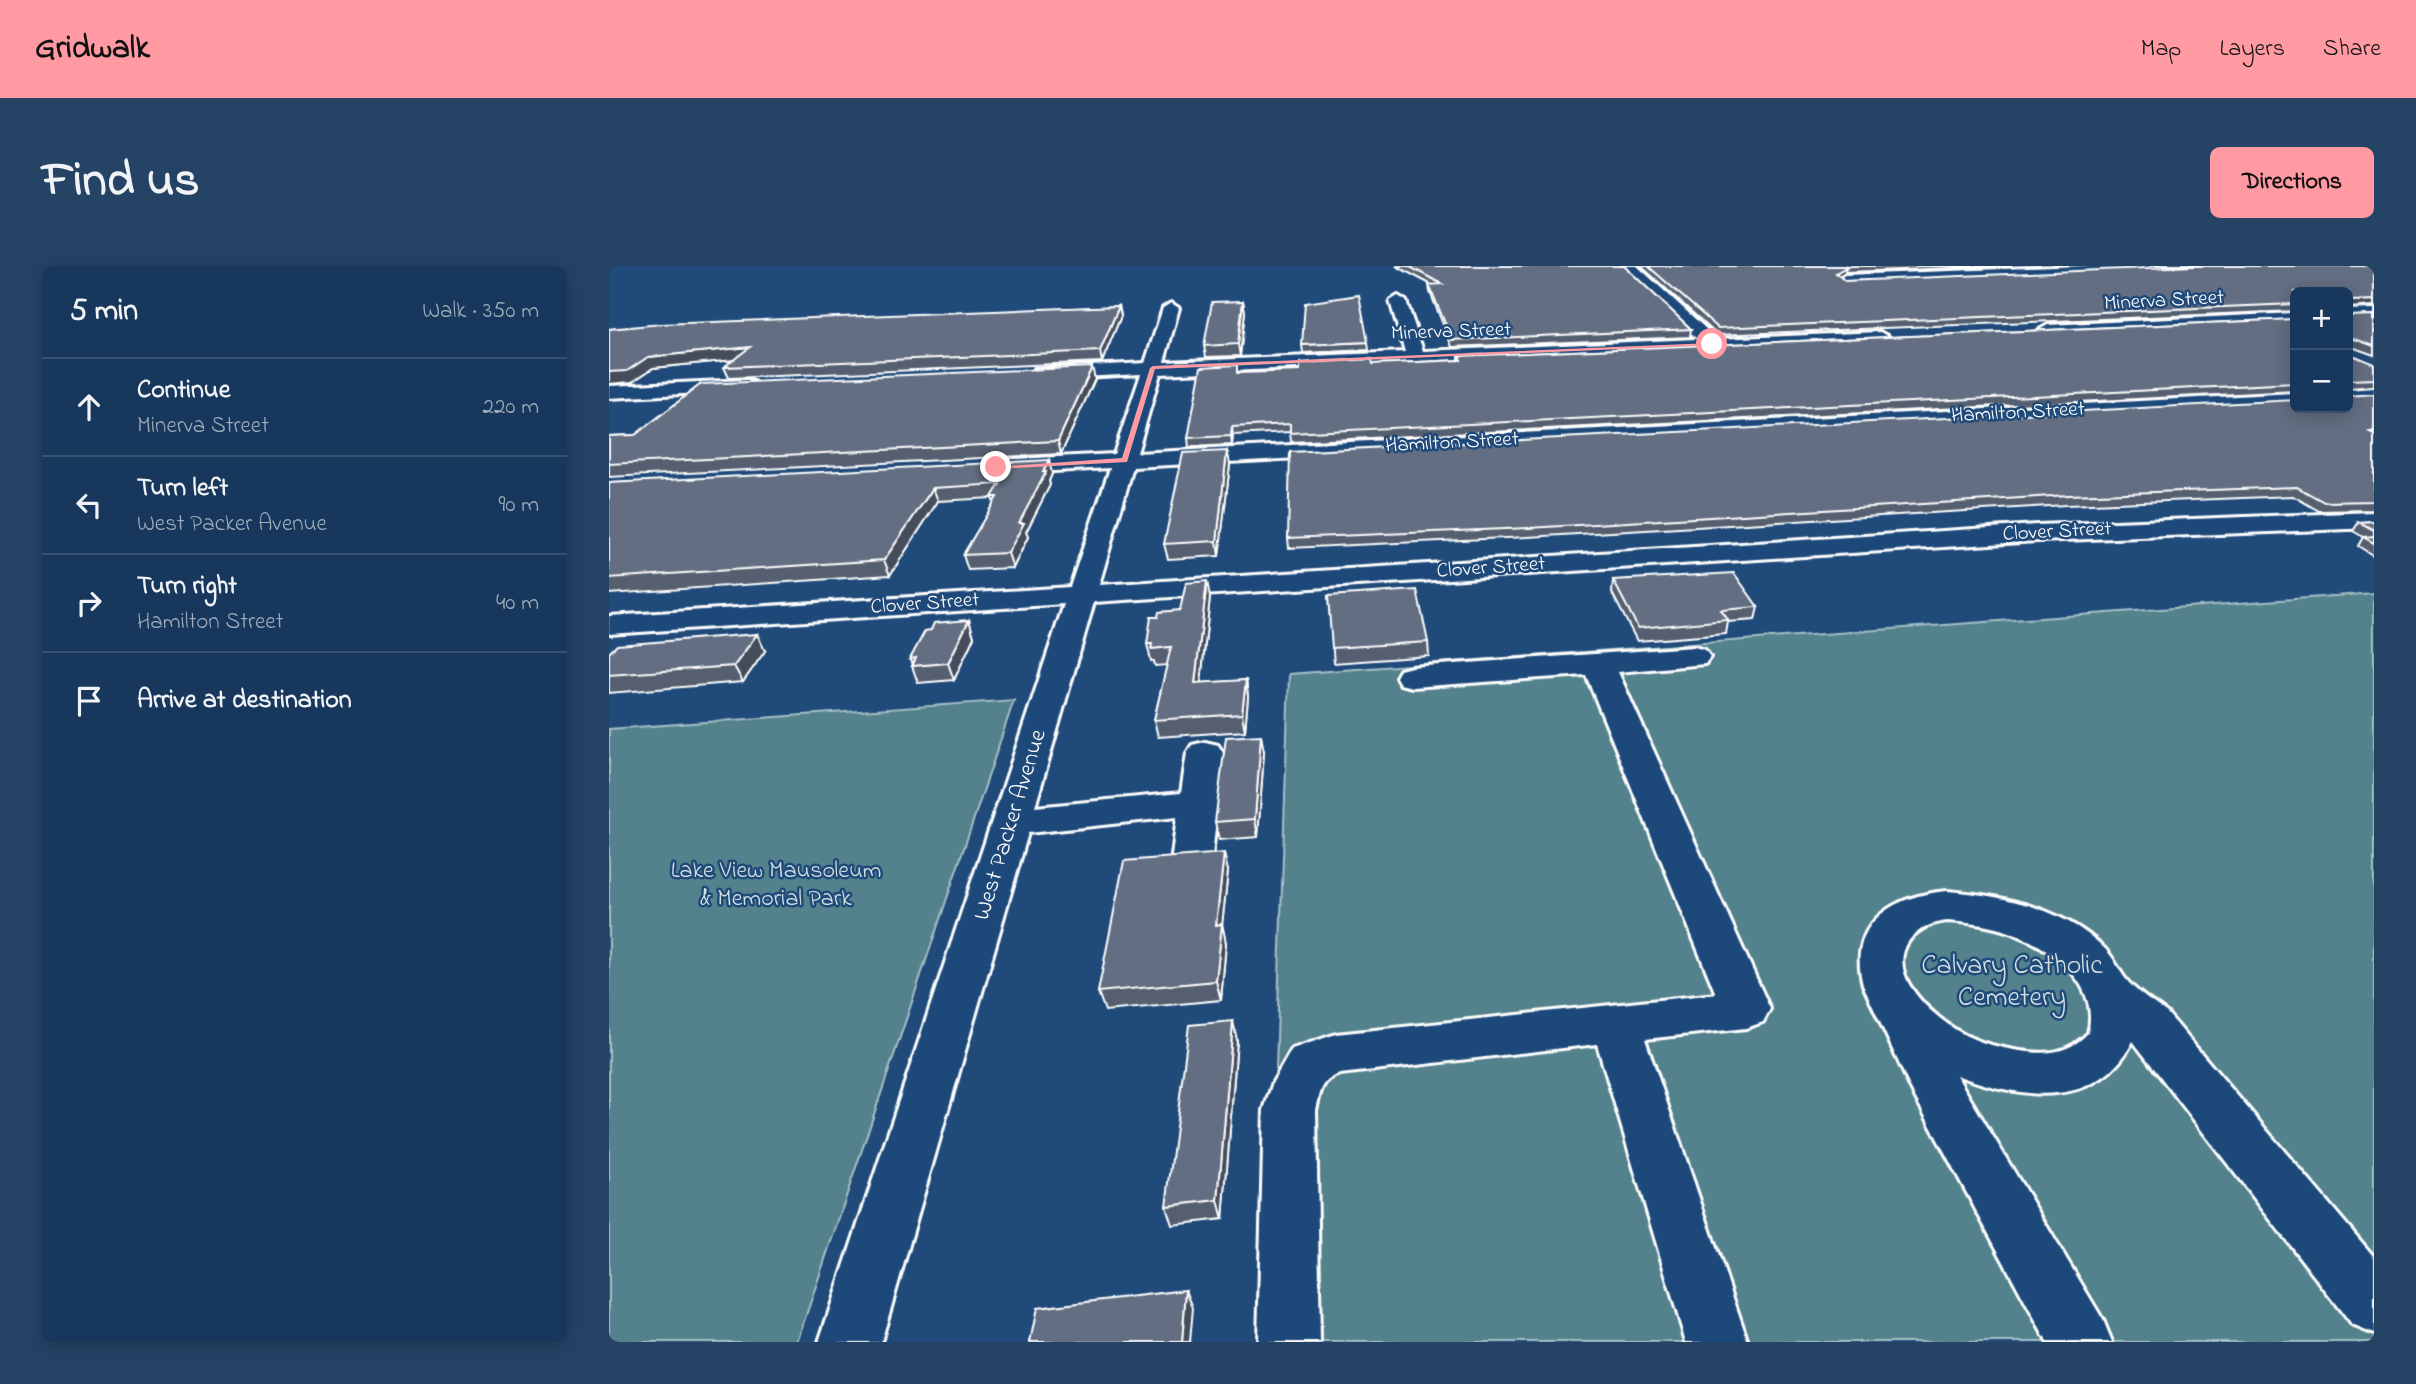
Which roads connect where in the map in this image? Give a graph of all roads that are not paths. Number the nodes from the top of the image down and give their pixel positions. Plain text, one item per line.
1 (1628, 266) edge
2 (2191, 266) edge
3 (2122, 267) edge
4 (1845, 280) edge
5 (2162, 283) edge
6 (1398, 301) dead end
7 (2222, 306) edge
8 (1171, 308) dead end
9 (2374, 314) edge
10 (2353, 315) edge
11 (2290, 318) edge
12 (2259, 320) junction
13 (2025, 331) edge
14 (2290, 332) edge
15 (1904, 336) edge
16 (1712, 344) junction
17 (1416, 357) junction
18 (1153, 368) junction
19 (1023, 373) edge
20 (764, 385) edge
21 (609, 392) edge
22 (2374, 394) edge
23 (2353, 396) edge
24 (2290, 399) edge
25 (1125, 460) junction
26 (969, 469) edge
27 (2374, 520) edge
28 (1083, 593) junction
29 (609, 625) edge
30 (1694, 657) dead end
31 (1598, 664) junction
32 (1412, 677) dead end
33 (1205, 753) dead end
34 (1199, 803) junction
35 (1012, 822) junction
36 (1192, 856) edge
37 (2111, 995) junction
38 (1895, 1004) junction
39 (1615, 1023) junction
40 (2374, 1304) edge
41 (850, 1342) edge
42 (1289, 1342) edge
43 (1717, 1342) edge
44 (2081, 1342) edge

1 - 16 street
2 - 3 street
3 - 4 street
3 - 5 street
6 - 17 street
7 - 12 street
8 - 18 street, West Packer Avenue
9 - 10 street
11 - 12 street, Minerva Street
12 - 13 street, Minerva Street
12 - 14 street
15 - 16 street, Minerva Street
16 - 17 street, Minerva Street
17 - 18 street, Minerva Street
18 - 19 street, Minerva Street
18 - 25 street, West Packer Avenue
20 - 21 street
22 - 23 street
24 - 25 street, Hamilton Street
25 - 26 street, Hamilton Street
25 - 28 street, West Packer Avenue
27 - 28 street, Clover Street
28 - 29 street, Clover Street
28 - 35 street, West Packer Avenue
30 - 31 street
31 - 32 street
31 - 39 street
33 - 34 street
34 - 35 street
34 - 36 street
35 - 41 street, West Packer Avenue
37 - 38 street
37 - 38 street
37 - 40 street
38 - 44 street
39 - 42 street
39 - 43 street

